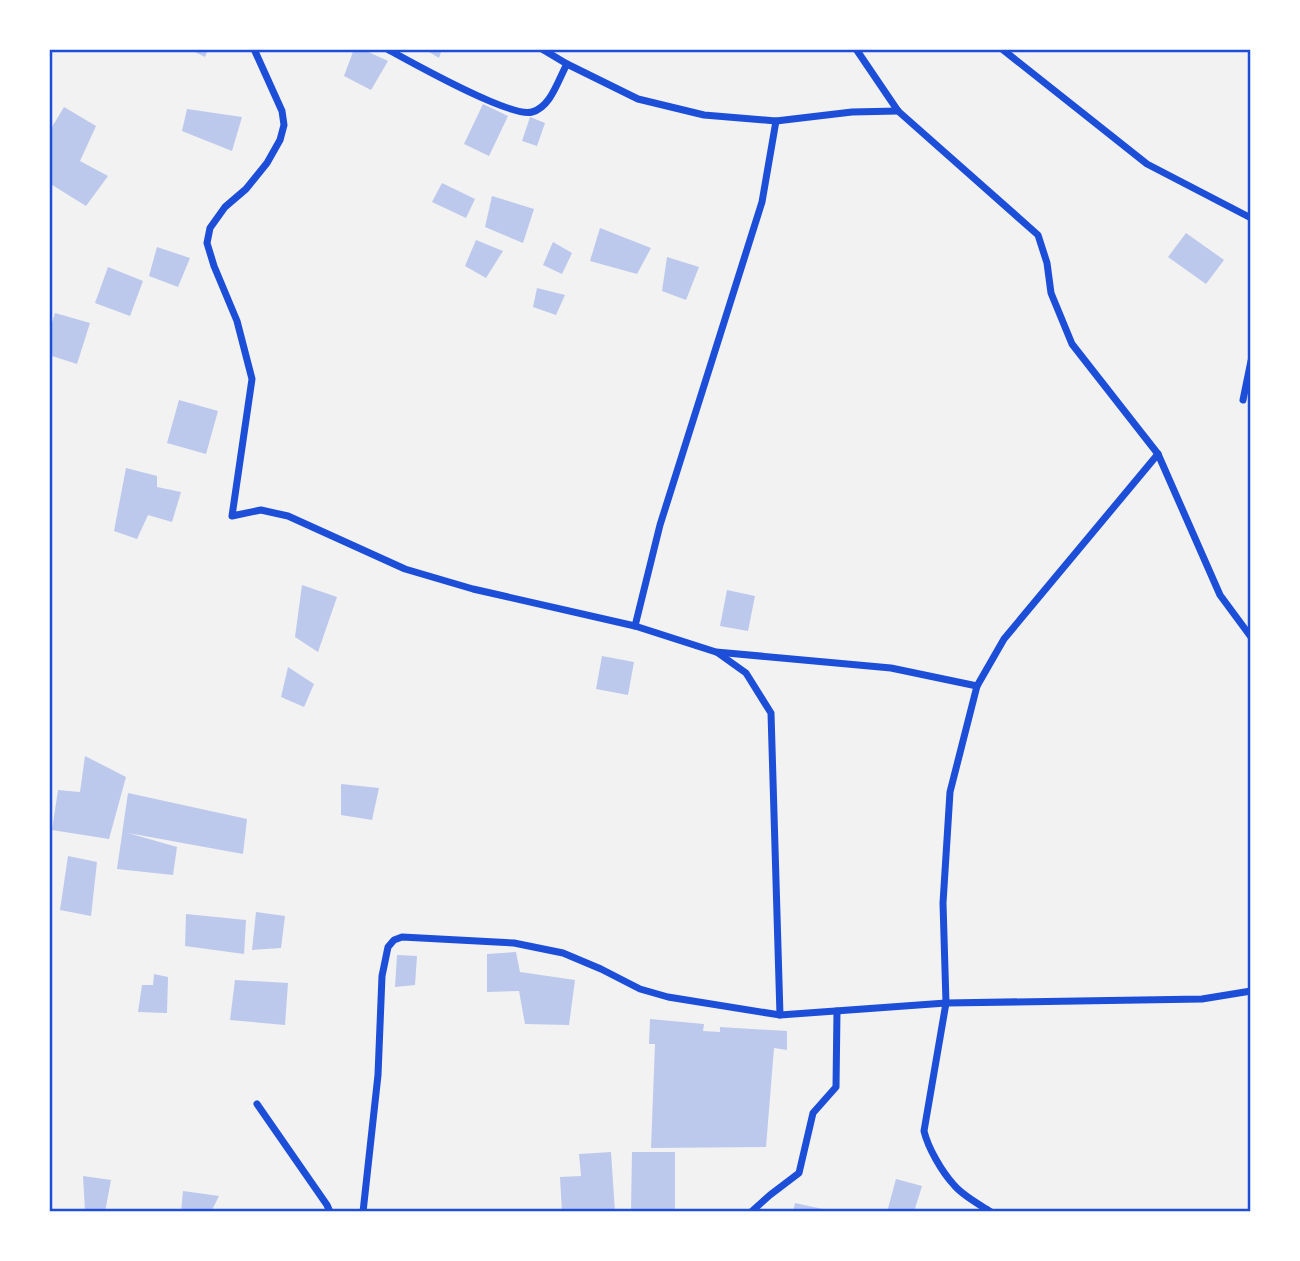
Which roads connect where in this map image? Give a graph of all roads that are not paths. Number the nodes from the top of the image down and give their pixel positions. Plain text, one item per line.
1 (254, 49) edge
2 (387, 49) edge
3 (542, 49) edge
4 (856, 49) edge
5 (1002, 49) edge
6 (567, 64) junction
7 (898, 111) junction
8 (776, 121) junction
9 (1251, 218) edge
10 (1251, 361) edge
11 (1243, 400) dead end
12 (1158, 454) junction
13 (635, 626) junction
14 (1251, 637) edge
15 (716, 652) junction
16 (978, 686) junction
17 (1251, 992) edge
18 (946, 1003) junction
19 (837, 1011) junction
20 (780, 1015) junction
21 (257, 1104) dead end
22 (330, 1212) edge
23 (363, 1212) edge
24 (751, 1212) edge
25 (990, 1212) edge

1 - 13 street
2 - 6 street
3 - 6 street
4 - 7 street
5 - 9 street
6 - 8 street
7 - 8 street
7 - 12 street
8 - 13 street
10 - 11 street
12 - 14 street
12 - 16 street
13 - 15 street
15 - 16 street
15 - 20 street
16 - 18 street
17 - 18 street
18 - 19 street
18 - 25 street
19 - 20 street
19 - 24 street
20 - 23 street
21 - 22 street

